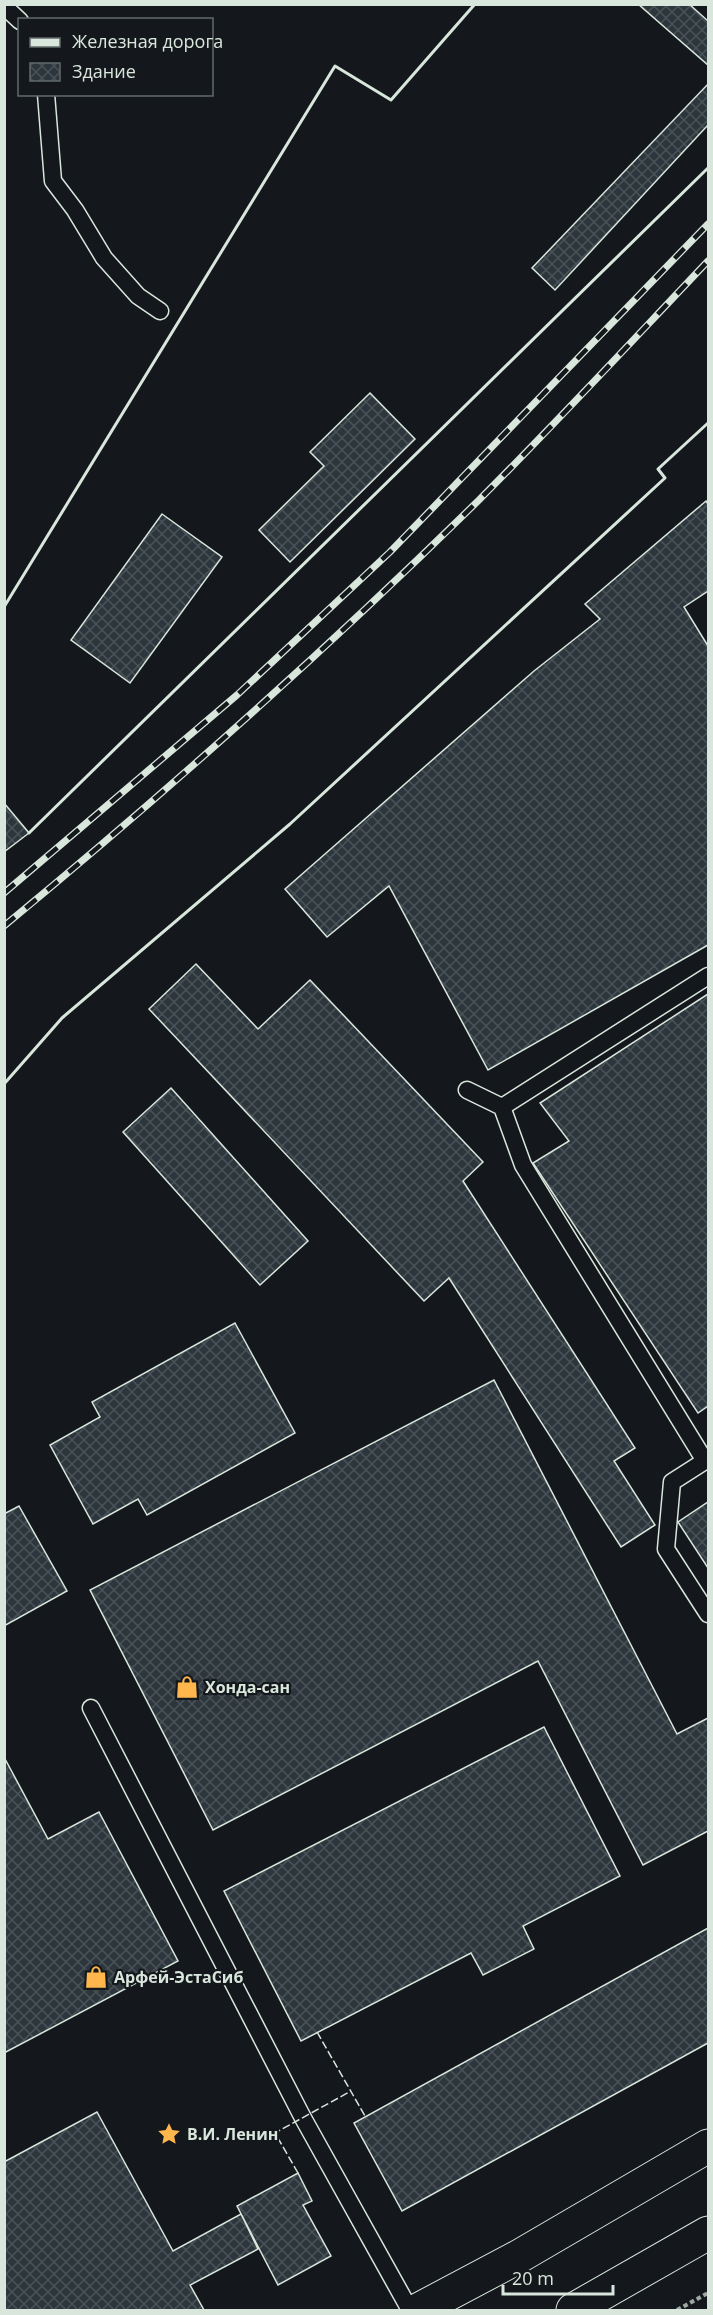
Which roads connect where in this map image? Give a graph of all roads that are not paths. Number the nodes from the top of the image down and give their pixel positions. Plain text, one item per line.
1 (4, 6) edge
2 (18, 19) edge
3 (46, 96) edge
4 (160, 311) dead end
5 (708, 976) edge
6 (467, 1090) dead end
7 (502, 1107) junction
8 (707, 1460) edge
9 (708, 1614) edge
10 (91, 1708) dead end
11 (708, 2146) edge
12 (708, 2233) edge
13 (410, 2310) edge
14 (418, 2310) edge
15 (573, 2310) edge

1 - 2 lane
3 - 4 lane
5 - 7 lane
6 - 7 lane
7 - 8 lane
8 - 9 lane
10 - 13 lane
11 - 14 highway
12 - 15 highway

